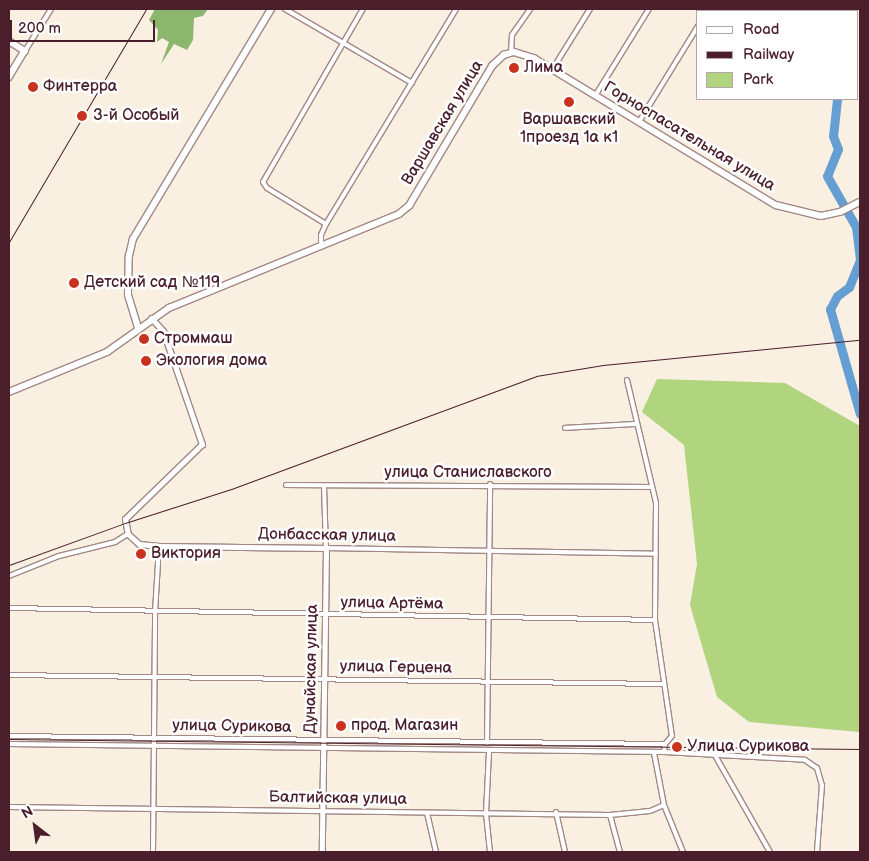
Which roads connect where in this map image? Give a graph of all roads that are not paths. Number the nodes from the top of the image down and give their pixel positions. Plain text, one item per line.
1 (51, 9) edge
2 (271, 9) edge
3 (285, 9) edge
4 (363, 9) edge
5 (456, 9) edge
6 (530, 9) edge
7 (590, 9) edge
8 (649, 9) edge
9 (696, 29) edge
10 (9, 42) edge
11 (344, 42) junction
12 (25, 51) junction
13 (511, 53) junction
14 (552, 70) junction
15 (9, 78) edge
16 (412, 83) junction
17 (594, 96) junction
18 (639, 122) junction
19 (860, 202) edge
20 (326, 224) junction
21 (321, 246) junction
22 (151, 318) junction
23 (138, 328) junction
24 (627, 380) dead end
25 (9, 392) edge
26 (637, 424) junction
27 (565, 428) dead end
28 (490, 484) junction
29 (286, 485) dead end
30 (324, 486) junction
31 (651, 487) junction
32 (128, 534) junction
33 (159, 546) junction
34 (326, 548) junction
35 (492, 551) junction
36 (656, 554) junction
37 (9, 576) edge
38 (9, 608) edge
39 (155, 612) junction
40 (325, 616) junction
41 (490, 619) junction
42 (655, 620) junction
43 (9, 675) edge
44 (155, 676) junction
45 (324, 679) junction
46 (489, 682) junction
47 (664, 684) junction
48 (9, 736) edge
49 (155, 738) junction
50 (323, 741) junction
51 (487, 743) junction
52 (9, 744) edge
53 (665, 744) junction
54 (154, 745) junction
55 (323, 749) junction
56 (489, 752) junction
57 (664, 752) junction
58 (654, 753) junction
59 (716, 757) junction
60 (664, 805) junction
61 (9, 808) edge
62 (154, 808) junction
63 (322, 812) junction
64 (556, 812) junction
65 (428, 813) junction
66 (486, 814) junction
67 (610, 815) junction
68 (153, 852) edge
69 (322, 852) edge
70 (436, 852) edge
71 (490, 852) edge
72 (566, 852) edge
73 (620, 852) edge
74 (682, 852) edge
75 (770, 852) edge
76 (817, 852) edge

1 - 12 street
2 - 23 main road
3 - 11 street
4 - 11 street
5 - 16 street
6 - 13 street
7 - 14 street
8 - 17 street
9 - 18 street
10 - 12 main road
11 - 16 street
11 - 20 street
12 - 15 main road
13 - 14 main road, Горноспасательная улица
13 - 21 main road, Варшавская улица
14 - 17 main road, Горноспасательная улица
16 - 20 street
17 - 18 main road, Горноспасательная улица
18 - 19 main road, Горноспасательная улица
20 - 21 street
21 - 22 main road
22 - 23 main road
22 - 32 street
23 - 25 main road
24 - 26 street
26 - 27 street
26 - 31 street
28 - 30 street, улица Станиславского
28 - 31 street, улица Станиславского
28 - 35 street
29 - 30 street, улица Станиславского
30 - 34 street, Дунайская улица
31 - 36 street
32 - 33 street, Донбасская улица
32 - 37 street
33 - 34 street, Донбасская улица
33 - 39 street
34 - 35 street, Донбасская улица
34 - 40 street, Дунайская улица
35 - 36 street, Донбасская улица
35 - 41 street
36 - 42 street
38 - 39 street, улица Артёма
39 - 40 street, улица Артёма
39 - 44 street
40 - 41 street, улица Артёма
40 - 45 street, Дунайская улица
41 - 42 street, улица Артёма
41 - 46 street
42 - 47 street
43 - 44 street, улица Герцена
44 - 45 street, улица Герцена
44 - 49 street
45 - 46 street, улица Герцена
45 - 50 street, Дунайская улица
46 - 47 street, улица Герцена
46 - 51 street
47 - 53 street
48 - 49 street, улица Сурикова
49 - 50 street, улица Сурикова
49 - 54 street
50 - 51 street, улица Сурикова
50 - 55 street, Дунайская улица
51 - 53 street, улица Сурикова
52 - 54 street, улица Сурикова
53 - 57 street
54 - 55 street, улица Сурикова
54 - 62 street
55 - 56 street, улица Сурикова
55 - 63 street, Дунайская улица
56 - 58 street, улица Сурикова
56 - 66 street
57 - 58 street, улица Сурикова
57 - 59 street, улица Сурикова
58 - 60 street
59 - 75 street
59 - 76 street, улица Сурикова
60 - 67 street, Балтийская улица
60 - 74 street
61 - 62 street, Балтийская улица
62 - 63 street, Балтийская улица
62 - 68 street
63 - 65 street, Балтийская улица
63 - 69 street, Дунайская улица
64 - 66 street, Балтийская улица
64 - 67 street, Балтийская улица
64 - 72 street
65 - 66 street, Балтийская улица
65 - 70 street
66 - 71 street
67 - 73 street

